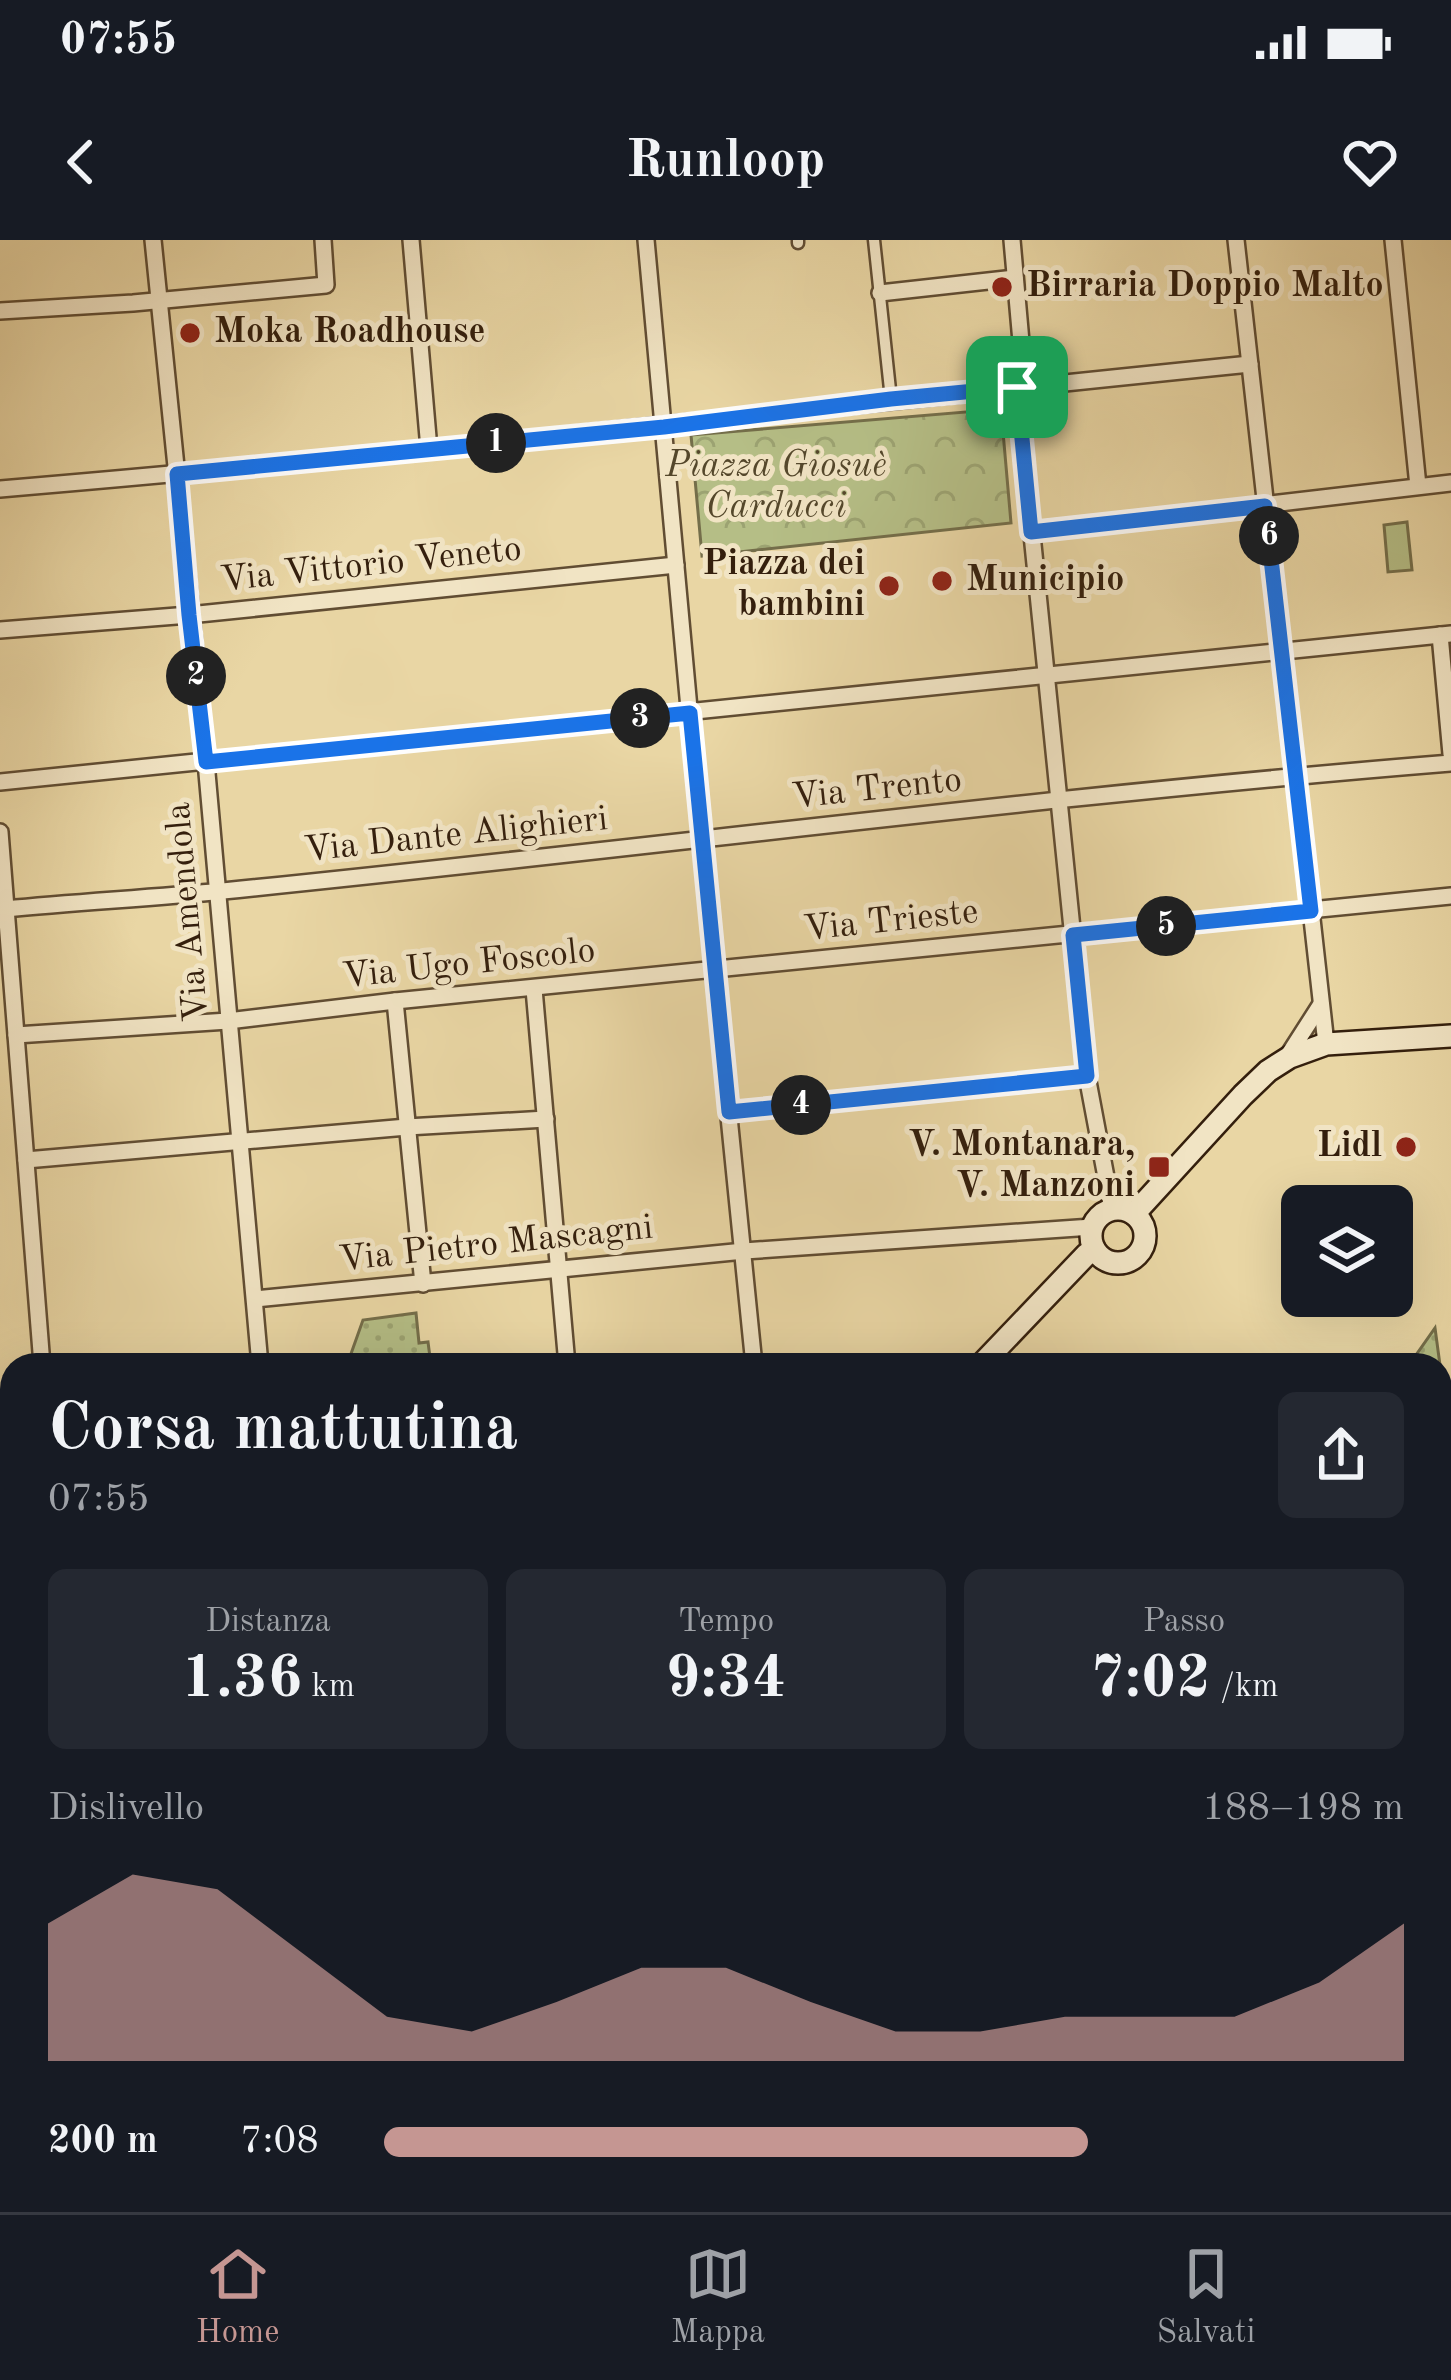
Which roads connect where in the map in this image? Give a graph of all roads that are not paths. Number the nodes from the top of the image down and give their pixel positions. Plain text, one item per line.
1 (152, 240) edge
2 (323, 240) edge
3 (411, 240) edge
4 (646, 240) edge
5 (874, 240) edge
6 (1012, 240) edge
7 (1236, 240) edge
8 (1394, 240) edge
9 (1015, 278) junction
10 (880, 293) junction
11 (158, 299) junction
12 (0, 311) edge
13 (1250, 364) junction
14 (1021, 387) junction
15 (891, 399) junction
16 (664, 427) junction
17 (429, 449) junction
18 (177, 474) junction
19 (1451, 483) edge
20 (1418, 486) junction
21 (0, 490) edge
22 (1265, 506) junction
23 (1031, 532) junction
24 (676, 565) junction
25 (189, 615) junction
26 (0, 630) edge
27 (1445, 634) edge
28 (1282, 650) junction
29 (1044, 674) junction
30 (690, 713) junction
31 (1451, 758) edge
32 (206, 762) junction
33 (1296, 775) junction
34 (0, 782) edge
35 (1059, 800) junction
36 (0, 832) edge
37 (701, 839) junction
38 (218, 892) junction
39 (1451, 896) edge
40 (6, 908) junction
41 (1311, 911) junction
42 (1073, 935) junction
43 (716, 969) junction
44 (534, 989) junction
45 (395, 1001) junction
46 (1321, 1004) junction
47 (228, 1021) junction
48 (16, 1035) junction
49 (1451, 1036) edge
50 (1326, 1044) junction
51 (1284, 1061) junction
52 (1087, 1076) junction
53 (729, 1112) junction
54 (546, 1119) junction
55 (407, 1127) junction
56 (240, 1142) junction
57 (26, 1160) junction
58 (1123, 1211) junction
59 (1093, 1238) junction
60 (744, 1250) junction
61 (558, 1270) junction
62 (423, 1284) junction
63 (255, 1299) junction
64 (41, 1353) edge
65 (259, 1353) edge
66 (566, 1353) edge
67 (753, 1353) edge
68 (992, 1353) edge

1 - 11 street, Via Amendola
2 - 11 street
3 - 17 street
4 - 16 street
5 - 10 street
6 - 9 street
7 - 13 street
8 - 20 street
9 - 10 street
9 - 14 street
10 - 15 street
11 - 12 street
11 - 18 street, Via Amendola
13 - 14 street
13 - 22 street
14 - 15 street
14 - 23 street
15 - 16 street
16 - 17 street
16 - 24 street
17 - 18 street
18 - 21 street
18 - 25 street, Via Amendola
19 - 20 street
20 - 22 street
22 - 23 street
22 - 28 street
23 - 29 street
24 - 25 street, Via Vittorio Veneto
24 - 30 street
25 - 26 street, Via Vittorio Veneto
25 - 32 street, Via Amendola
27 - 28 street
27 - 31 street
28 - 29 street
28 - 33 street
29 - 30 street
29 - 35 street
30 - 32 street
30 - 37 street
31 - 33 street, Via Trento
32 - 34 street
32 - 38 street, Via Amendola
33 - 35 street, Via Trento
33 - 41 street
35 - 37 street, Via Trento
35 - 42 street
36 - 40 street
37 - 38 street, Via Dante Alighieri
37 - 43 street
38 - 40 street, Via Dante Alighieri
38 - 47 street, Via Amendola
39 - 41 street, Via Trieste
40 - 48 street
41 - 42 street, Via Trieste
41 - 46 street
42 - 43 street, Via Trieste
42 - 52 street
43 - 44 street, Via Ugo Foscolo
43 - 53 street
44 - 45 street, Via Ugo Foscolo
44 - 54 street
45 - 47 street, Via Ugo Foscolo
45 - 55 street
46 - 50 street
46 - 51 street
47 - 48 street, Via Ugo Foscolo
47 - 56 street, Via Amendola
48 - 57 street
49 - 50 main road
50 - 51 main road
51 - 58 main road
52 - 53 street
52 - 58 street
53 - 60 street
54 - 55 street
54 - 61 street
55 - 56 street
55 - 62 street
56 - 57 street
56 - 63 street, Via Amendola
57 - 64 street
58 - 59 main road
58 - 59 main road
59 - 60 street, Via Pietro Mascagni
59 - 68 main road
60 - 61 street, Via Pietro Mascagni
60 - 67 street
61 - 62 street, Via Pietro Mascagni
61 - 66 street
62 - 63 street, Via Pietro Mascagni
63 - 65 street, Via Amendola

